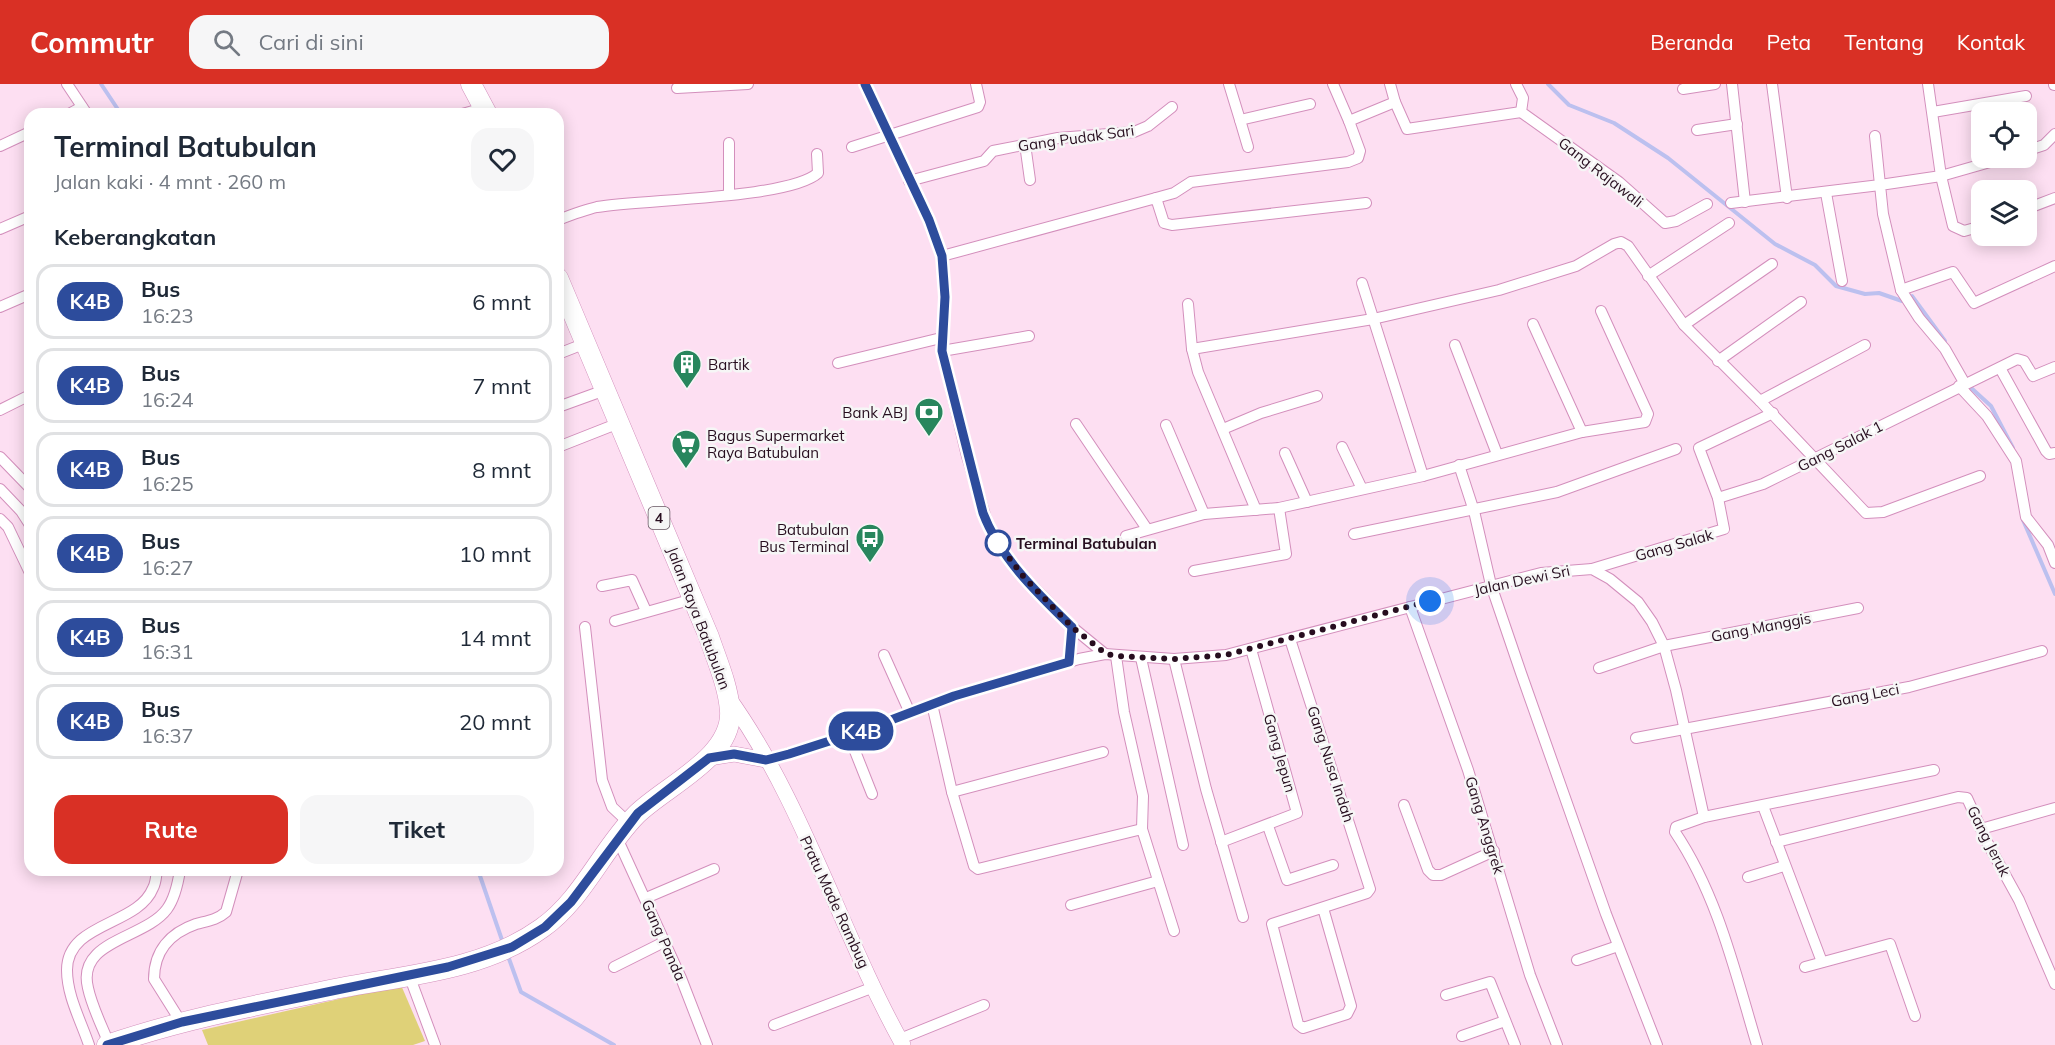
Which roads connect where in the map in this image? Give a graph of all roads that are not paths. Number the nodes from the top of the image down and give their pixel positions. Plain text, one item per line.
1 (67, 84) edge
2 (471, 84) edge
3 (748, 84) edge
4 (865, 84) edge
5 (976, 84) edge
6 (1229, 84) edge
7 (1333, 84) edge
8 (1390, 84) edge
9 (1516, 84) edge
10 (1715, 84) edge
11 (1732, 84) edge
12 (1772, 84) edge
13 (1928, 84) edge
14 (677, 88) dead end
15 (1683, 89) dead end
16 (2025, 96) dead end
17 (1395, 102) junction
18 (1310, 104) dead end
19 (1172, 107) dead end
20 (83, 108) edge
21 (484, 108) edge
22 (1521, 112) junction
23 (1933, 112) junction
24 (1240, 120) junction
25 (1349, 121) junction
26 (1737, 124) junction
27 (1697, 130) dead end
28 (2055, 134) edge
29 (24, 135) edge
30 (887, 135) junction
31 (1875, 136) dead end
32 (729, 143) dead end
33 (1025, 144) junction
34 (0, 146) edge
35 (852, 147) dead end
36 (1248, 147) dead end
37 (2037, 147) edge
38 (817, 154) dead end
39 (1971, 167) edge
40 (1941, 176) junction
41 (1030, 180) dead end
42 (909, 181) junction
43 (1880, 185) junction
44 (1826, 193) junction
45 (729, 195) junction
46 (1156, 198) junction
47 (1787, 198) junction
48 (2055, 198) edge
49 (1745, 202) junction
50 (1366, 203) dead end
51 (1731, 203) dead end
52 (1707, 204) dead end
53 (2037, 205) edge
54 (564, 218) edge
55 (24, 219) edge
56 (1729, 223) dead end
57 (0, 229) edge
58 (1971, 229) edge
59 (942, 256) junction
60 (1772, 264) dead end
61 (2055, 267) edge
62 (1648, 276) junction
63 (1842, 281) dead end
64 (1362, 283) dead end
65 (1901, 290) junction
66 (564, 292) edge
67 (24, 297) edge
68 (1801, 302) dead end
69 (1188, 304) dead end
70 (0, 307) edge
71 (1601, 311) dead end
72 (1373, 319) junction
73 (1533, 324) dead end
74 (1684, 325) junction
75 (1029, 336) dead end
76 (941, 338) junction
77 (586, 344) junction
78 (1455, 345) dead end
79 (1864, 345) dead end
80 (1192, 349) junction
81 (942, 351) junction
82 (564, 352) edge
83 (1718, 361) junction
84 (838, 363) dead end
85 (2055, 367) edge
86 (2000, 368) junction
87 (1962, 385) junction
88 (605, 390) junction
89 (1317, 396) dead end
90 (24, 398) edge
91 (1760, 401) junction
92 (564, 405) edge
93 (0, 410) edge
94 (1773, 413) junction
95 (620, 423) junction
96 (1076, 424) dead end
97 (1166, 425) dead end
98 (1223, 429) junction
99 (1582, 432) junction
100 (564, 445) edge
101 (1342, 447) dead end
102 (1676, 449) dead end
103 (1285, 453) dead end
104 (2055, 453) edge
105 (1497, 454) junction
106 (0, 458) edge
107 (1817, 459) junction
108 (1459, 465) junction
109 (1423, 476) junction
110 (1980, 476) dead end
111 (24, 479) edge
112 (0, 489) edge
113 (1362, 489) junction
114 (1718, 498) junction
115 (1306, 502) junction
116 (1279, 508) junction
117 (1256, 510) junction
118 (1474, 511) junction
119 (1204, 514) junction
120 (24, 516) edge
121 (0, 519) edge
122 (1147, 529) junction
123 (1354, 534) dead end
124 (1126, 536) dead end
125 (24, 560) edge
126 (2055, 563) edge
127 (1592, 569) junction
128 (1194, 571) dead end
129 (1491, 585) junction
130 (602, 586) dead end
131 (693, 599) junction
132 (1410, 607) junction
133 (1858, 608) dead end
134 (646, 611) junction
135 (615, 621) dead end
136 (585, 627) dead end
137 (1072, 627) junction
138 (1290, 639) junction
139 (1664, 646) junction
140 (1251, 649) junction
141 (2042, 651) dead end
142 (884, 655) dead end
143 (1111, 655) junction
144 (1141, 658) junction
145 (1174, 659) junction
146 (1069, 662) junction
147 (1599, 668) dead end
148 (728, 696) junction
149 (932, 704) junction
150 (910, 713) junction
151 (1684, 727) junction
152 (849, 736) junction
153 (1636, 738) dead end
154 (1103, 752) dead end
155 (709, 758) junction
156 (766, 760) junction
157 (1934, 770) dead end
158 (952, 792) junction
159 (872, 794) dead end
160 (1404, 805) dead end
161 (1763, 806) junction
162 (2055, 808) edge
163 (1704, 817) junction
164 (1268, 826) junction
165 (1142, 829) junction
166 (623, 830) junction
167 (1981, 830) junction
168 (1221, 842) junction
169 (1776, 842) junction
170 (1183, 845) dead end
171 (1494, 851) junction
172 (1333, 865) dead end
173 (1784, 866) junction
174 (714, 869) dead end
175 (156, 876) edge
176 (179, 876) edge
177 (236, 876) edge
178 (1748, 877) dead end
179 (1158, 881) junction
180 (646, 898) junction
181 (1071, 905) dead end
182 (1323, 908) junction
183 (1244, 917) dead end
184 (1174, 932) dead end
185 (664, 942) junction
186 (1618, 946) junction
187 (1578, 960) dead end
188 (1822, 962) junction
189 (2051, 963) edge
190 (614, 967) dead end
191 (1805, 967) dead end
192 (410, 975) junction
193 (2055, 984) edge
194 (874, 987) junction
195 (1446, 995) dead end
196 (984, 1005) dead end
197 (1915, 1016) dead end
198 (1505, 1021) junction
199 (182, 1022) junction
200 (774, 1025) dead end
201 (1462, 1036) dead end
202 (901, 1042) edge
203 (89, 1045) edge
204 (108, 1045) edge
205 (435, 1045) edge
206 (707, 1045) edge
207 (1513, 1045) edge
208 (1557, 1045) edge
209 (1657, 1045) edge
210 (1757, 1045) edge

1 - 20 street
2 - 21 highway
3 - 14 street
4 - 30 street
5 - 30 street
6 - 24 street
7 - 25 street
8 - 17 street
9 - 22 street
10 - 15 street
11 - 26 street
12 - 47 street
13 - 23 street
16 - 23 street
17 - 22 street
17 - 25 street
18 - 24 street
19 - 33 street, Gang Pudak Sari
22 - 52 street, Gang Rajawali
23 - 40 street
24 - 36 street
25 - 46 street
26 - 27 street
26 - 49 street
28 - 37 street
29 - 34 street
30 - 35 street
30 - 42 street
31 - 43 street
32 - 45 street
33 - 41 street
33 - 42 street, Gang Pudak Sari
38 - 45 street
39 - 40 street
40 - 43 street
40 - 58 street
42 - 59 street
43 - 44 street
43 - 65 street
44 - 47 street
44 - 63 street
45 - 54 street
46 - 50 street
46 - 59 street
47 - 49 street
48 - 53 street
49 - 51 street
55 - 57 street
56 - 62 street
59 - 76 street
60 - 74 street
61 - 65 street
62 - 72 street
62 - 74 street
64 - 72 street
65 - 87 street
66 - 77 highway, Jalan Raya Batubulan / 4
67 - 70 street
68 - 83 street
69 - 80 street
71 - 99 street
72 - 80 street
72 - 109 street
73 - 99 street
74 - 83 street
75 - 81 street
76 - 81 street
76 - 84 street
77 - 82 street
77 - 88 highway, Jalan Raya Batubulan / 4
78 - 105 street
79 - 91 street
80 - 98 street
81 - 137 street
83 - 91 street
85 - 86 street, Gang Salak 1
86 - 87 street, Gang Salak 1
86 - 104 street
87 - 107 street, Gang Salak 1
87 - 126 street
88 - 92 street
88 - 95 highway, Jalan Raya Batubulan / 4
89 - 98 street
90 - 93 street
91 - 94 street
94 - 107 street
94 - 114 street
95 - 100 street
95 - 131 highway, Jalan Raya Batubulan / 4
96 - 122 street
97 - 119 street
98 - 117 street
99 - 105 street
101 - 113 street
102 - 118 street
103 - 115 street
105 - 108 street
106 - 111 street
107 - 110 street
107 - 114 street, Gang Salak 1
108 - 109 street
108 - 118 street
109 - 113 street
112 - 120 street
113 - 115 street
114 - 127 street, Gang Salak
115 - 116 street
116 - 117 street
116 - 128 street
117 - 119 street
118 - 123 street
118 - 129 street
119 - 122 street
121 - 125 street
122 - 124 street
127 - 129 street, Jalan Dewi Sri
127 - 139 street, Jalan Dewi Sri
129 - 132 street, Jalan Dewi Sri
129 - 186 street
130 - 134 street
131 - 134 street
131 - 148 highway, Jalan Raya Batubulan / 4
132 - 138 street, Jalan Dewi Sri
132 - 171 street, Gang Anggrek
133 - 139 street, Gang Manggis
134 - 135 street
136 - 166 street, Gang Panda
137 - 143 street
137 - 146 street
138 - 140 street, Jalan Dewi Sri
138 - 182 street, Gang Nusa Indah
139 - 147 street, Gang Manggis
139 - 151 street, Jalan Dewi Sri
140 - 145 street, Jalan Dewi Sri
140 - 164 street, Gang Jepun
141 - 151 street, Gang Leci
142 - 150 street
143 - 144 street, Jalan Dewi Sri
143 - 146 street, Jalan Dewi Sri
143 - 165 street
144 - 145 street, Jalan Dewi Sri
144 - 170 street
145 - 168 street
146 - 149 street, Jalan Dewi Sri
148 - 155 highway, Jalan Raya Batubulan / 4
148 - 156 street, Pratu Made Rambug
149 - 150 street, Jalan Dewi Sri
149 - 158 street
150 - 152 street, Jalan Dewi Sri
151 - 153 street, Gang Leci
151 - 163 street, Jalan Dewi Sri
152 - 156 street, Jalan Dewi Sri
152 - 159 street
154 - 158 street
155 - 156 street
155 - 166 highway, 4
156 - 194 street, Pratu Made Rambug
157 - 161 street
158 - 165 street
160 - 171 street
161 - 163 street
161 - 169 street
162 - 167 street
163 - 210 street
164 - 168 street, Gang Jepun
164 - 172 street
165 - 179 street
166 - 180 street, Gang Panda
166 - 192 highway, 4
167 - 169 street, Gang Jeruk
167 - 189 street, Gang Jeruk
168 - 183 street
169 - 173 street
171 - 208 street, Gang Anggrek
173 - 178 street
173 - 188 street
174 - 180 street
175 - 203 street
176 - 204 street
177 - 199 street
179 - 181 street
179 - 184 street
180 - 185 street, Gang Panda
182 - 182 street
185 - 190 street
185 - 206 street, Gang Panda
186 - 187 street
186 - 209 street
188 - 191 street
188 - 197 street
189 - 193 street, Gang Jeruk
192 - 199 highway, 4
192 - 205 street
194 - 200 street
194 - 202 street, Pratu Made Rambug
195 - 198 street
196 - 202 street
198 - 201 street
198 - 207 street
199 - 204 highway, 4

